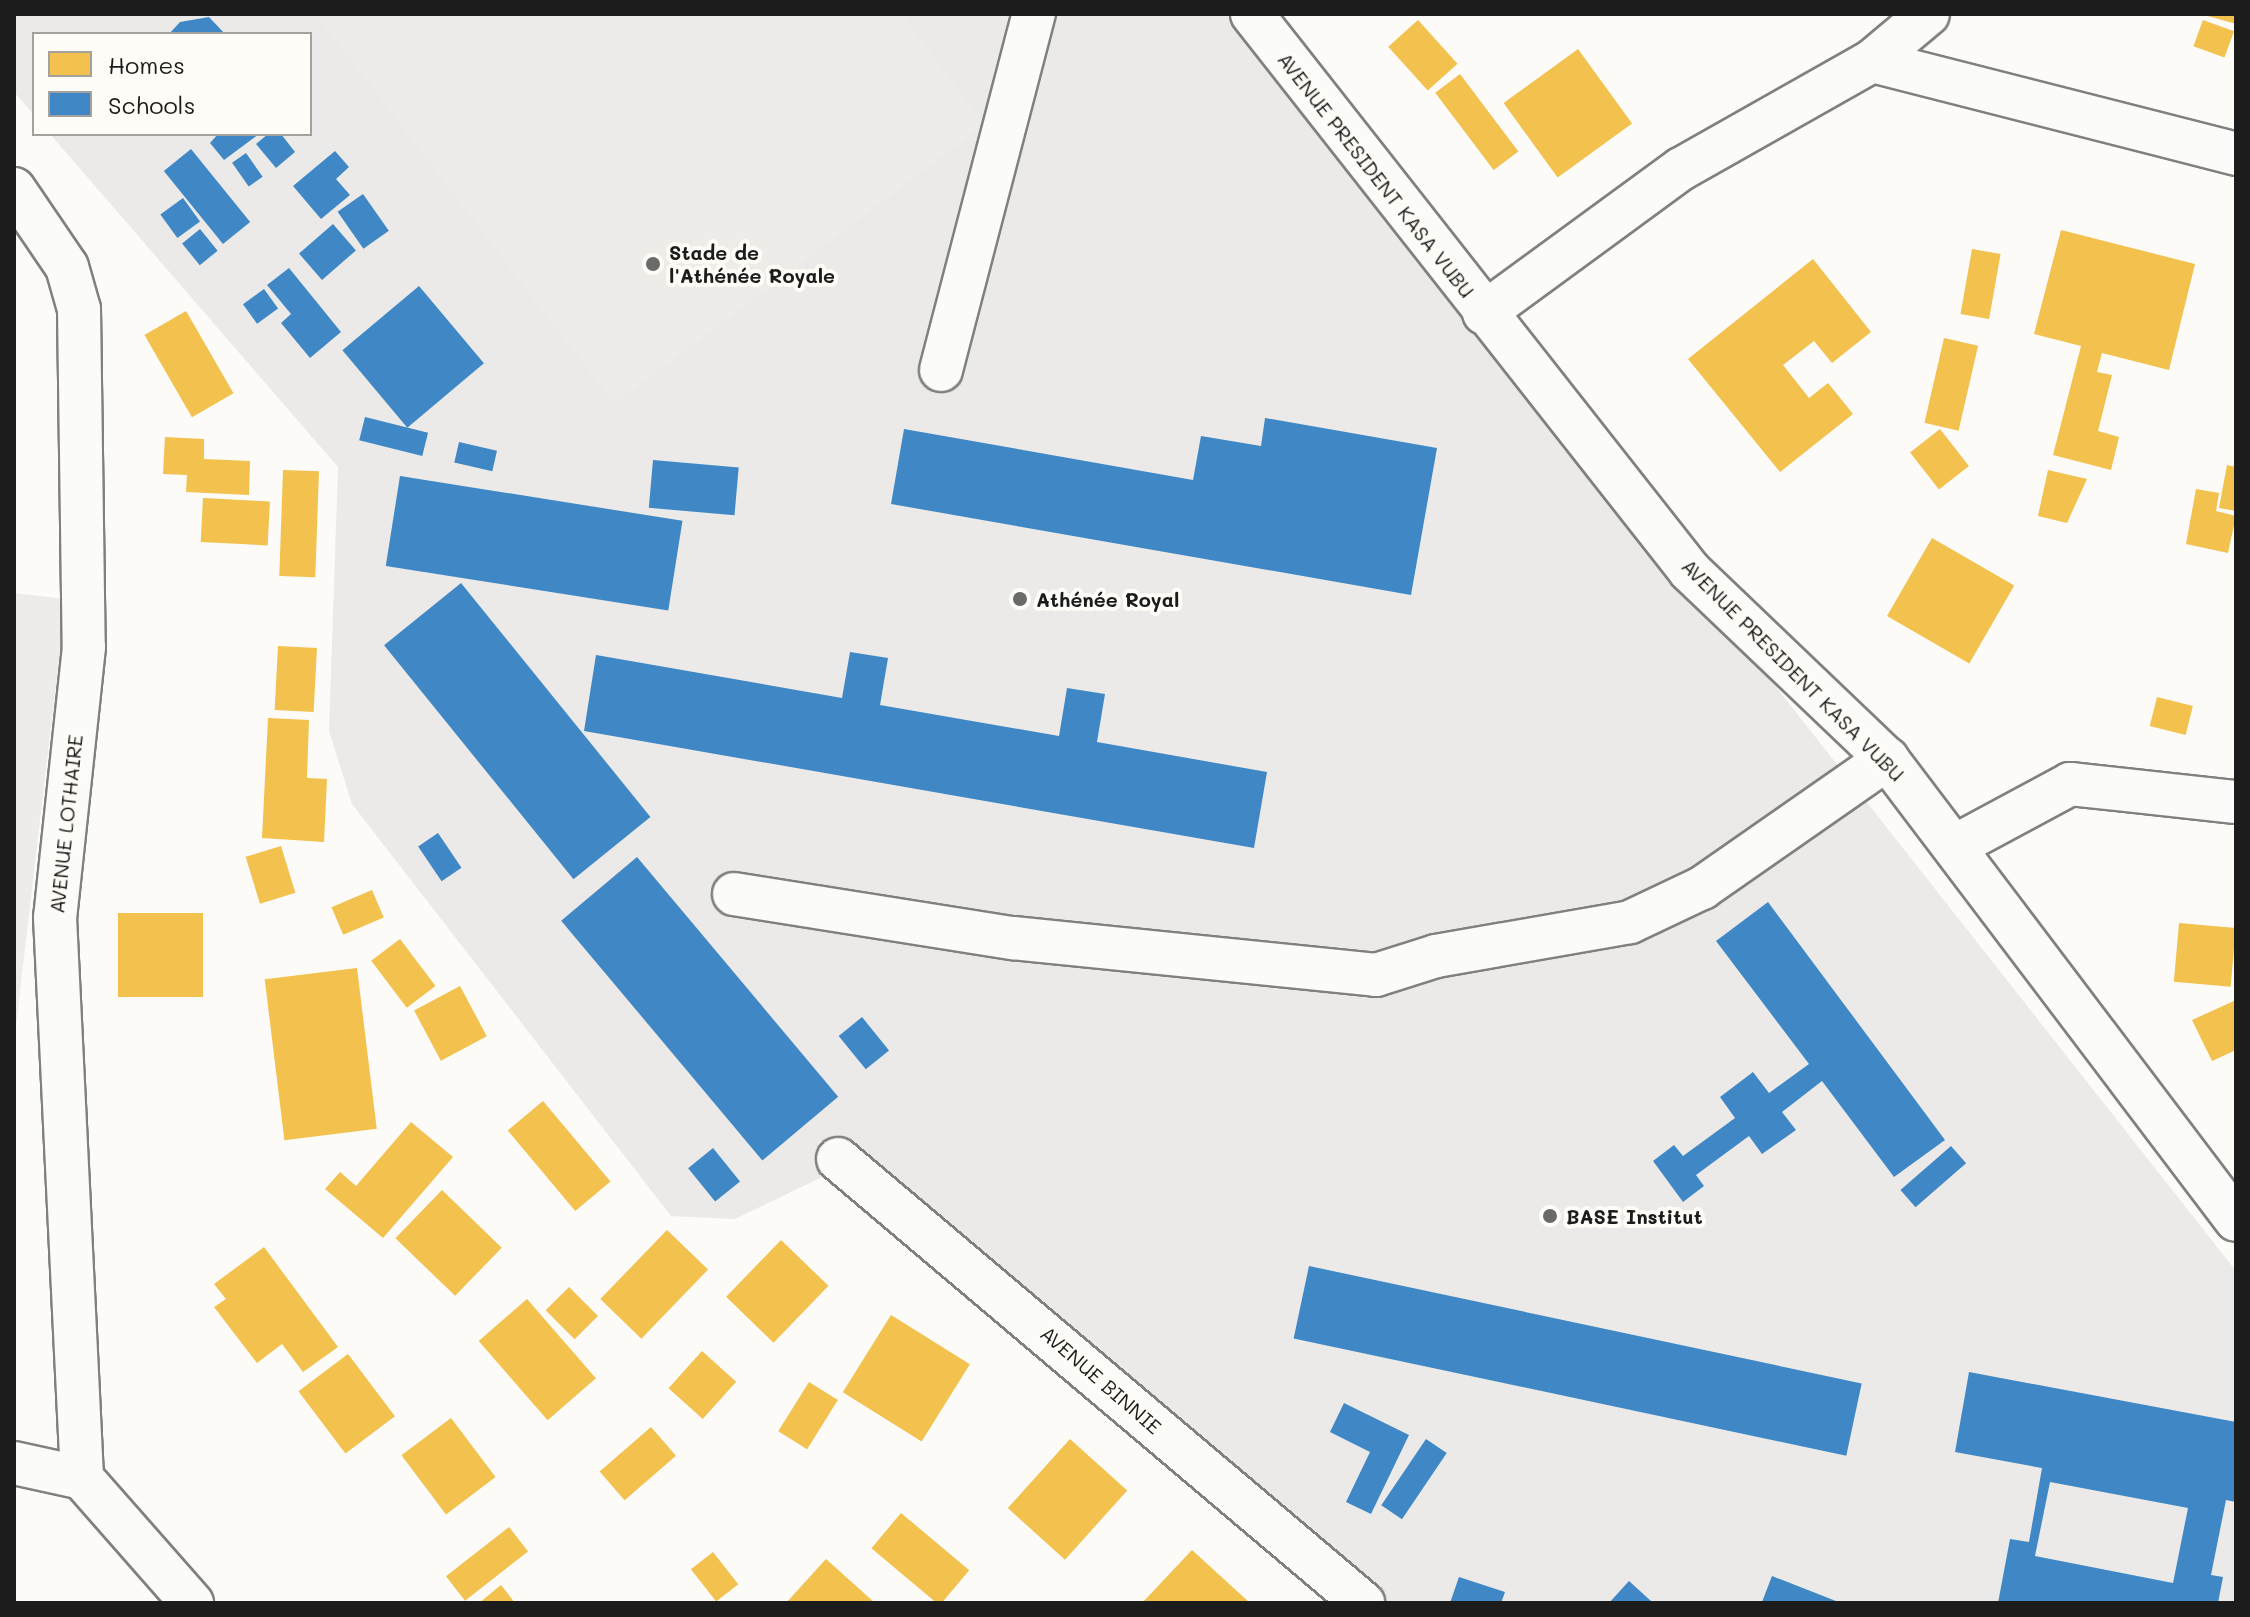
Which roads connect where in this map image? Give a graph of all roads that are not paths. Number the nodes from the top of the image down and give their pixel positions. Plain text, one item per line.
1 (1034, 14) edge
2 (1252, 14) edge
3 (1928, 14) edge
4 (1872, 61) junction
5 (2236, 154) edge
6 (14, 189) edge
7 (1484, 313) junction
8 (941, 370) dead end
9 (1887, 759) junction
10 (2236, 802) edge
11 (1955, 846) junction
12 (734, 894) dead end
13 (838, 1159) dead end
14 (2236, 1220) edge
15 (14, 1463) edge
16 (82, 1478) junction
17 (192, 1603) edge
18 (1363, 1603) edge

1 - 8 street
2 - 7 street, AVENUE PRESIDENT KASA VUBU
3 - 4 street
4 - 5 street
4 - 7 street
6 - 16 street, AVENUE LOTHAIRE
7 - 9 street, AVENUE PRESIDENT KASA VUBU
9 - 11 street, AVENUE PRESIDENT KASA VUBU
9 - 12 street
10 - 11 street
11 - 14 street, AVENUE PRESIDENT KASA VUBU
13 - 18 street, AVENUE BINNIE
15 - 16 street
16 - 17 street

